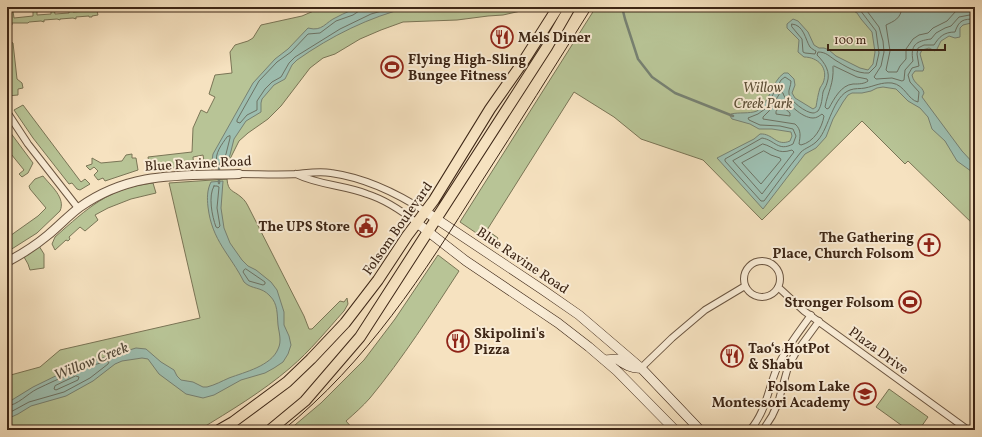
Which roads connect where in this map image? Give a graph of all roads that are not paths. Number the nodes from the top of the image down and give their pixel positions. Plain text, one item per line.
1 (558, 7) edge
2 (570, 7) edge
3 (7, 112) edge
4 (239, 174) joint
5 (296, 174) junction
6 (78, 208) junction
7 (426, 212) junction
8 (436, 219) junction
9 (417, 223) junction
10 (428, 232) junction
11 (7, 262) edge
12 (745, 286) junction
13 (778, 287) junction
14 (811, 315) junction
15 (819, 321) junction
16 (604, 360) junction
17 (642, 368) junction
18 (219, 430) edge
19 (270, 430) edge
20 (675, 430) edge
21 (700, 430) edge
22 (750, 430) edge
23 (763, 430) edge
24 (968, 430) edge

1 - 7 main road, Folsom Boulevard
2 - 8 main road, Folsom Boulevard
3 - 6 street
4 - 5 street, Blue Ravine Road
4 - 6 street, Blue Ravine Road
5 - 7 street, Blue Ravine Road
5 - 9 street, Blue Ravine Road
6 - 11 street, Blue Ravine Road
7 - 8 main road, Blue Ravine Road
7 - 9 main road, Folsom Boulevard
8 - 10 main road, Folsom Boulevard
8 - 17 main road, Blue Ravine Road
9 - 10 main road, Blue Ravine Road
9 - 18 main road, Folsom Boulevard
10 - 16 main road, Blue Ravine Road
10 - 19 main road, Folsom Boulevard
12 - 13 street
12 - 13 street
12 - 17 street
13 - 14 street, Plaza Drive
14 - 15 street, Plaza Drive
14 - 22 street
15 - 23 street
15 - 24 street, Plaza Drive
16 - 17 main road
16 - 20 main road, Blue Ravine Road
17 - 21 main road, Blue Ravine Road

